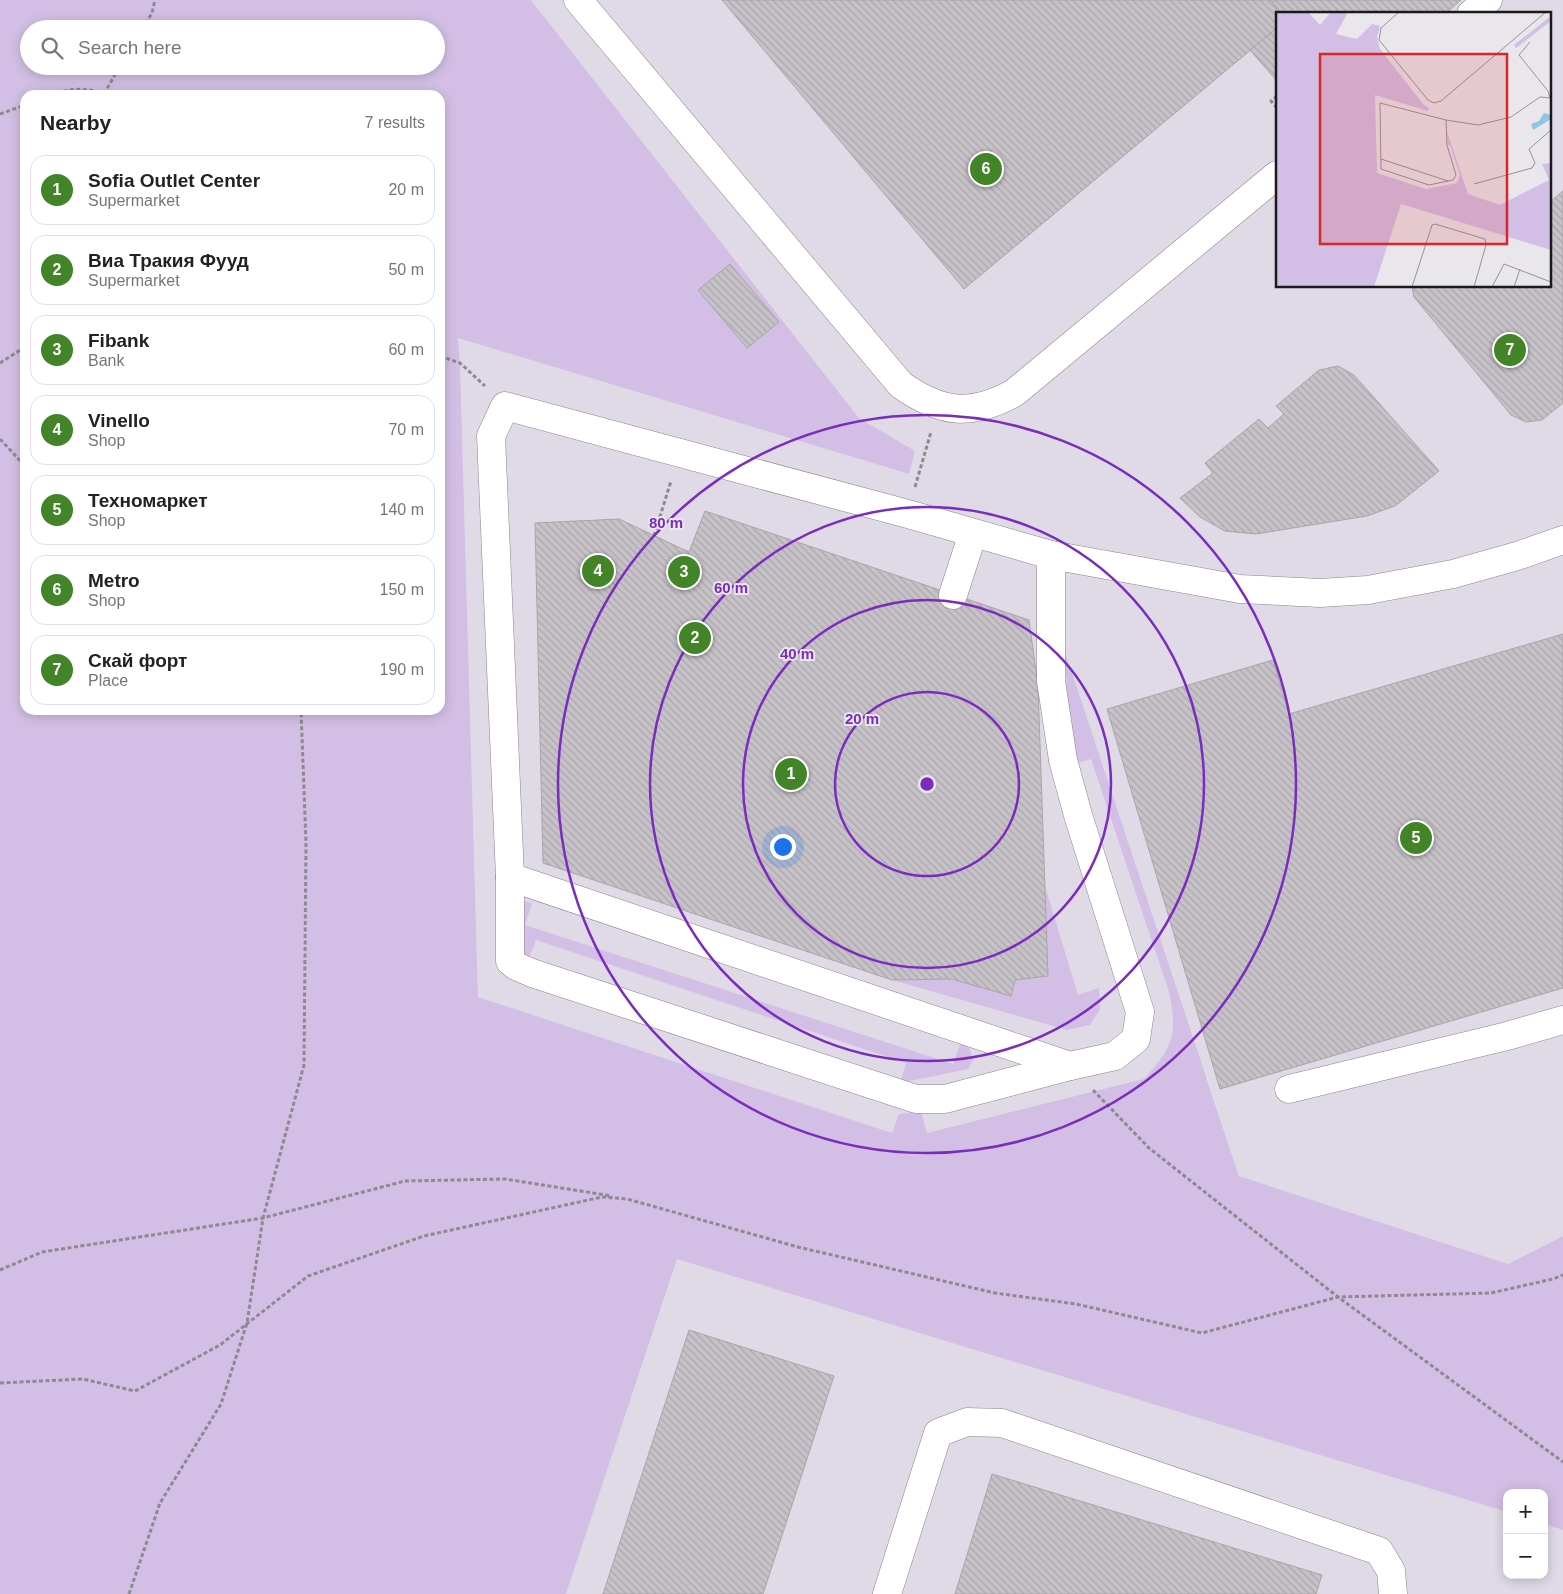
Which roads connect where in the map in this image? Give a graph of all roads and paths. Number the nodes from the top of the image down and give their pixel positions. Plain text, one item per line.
1 (155, 0) edge
2 (578, 0) edge
3 (1488, 0) edge
4 (1473, 12) edge
5 (148, 20) edge
6 (115, 75) edge
7 (63, 90) edge
8 (95, 90) edge
9 (108, 90) edge
10 (1276, 97) edge
11 (20, 107) edge
12 (1276, 107) edge
13 (0, 114) edge
14 (1276, 176) edge
15 (20, 351) edge
16 (445, 358) edge
17 (460, 362) dead end
18 (0, 363) edge
19 (0, 439) edge
20 (926, 449) dead end
21 (680, 453) junction
22 (20, 461) edge
23 (916, 486) dead end
24 (973, 533) junction
25 (654, 536) dead end
26 (1563, 540) edge
27 (1052, 555) junction
28 (953, 595) dead end
29 (301, 715) edge
30 (510, 877) junction
31 (1563, 1020) edge
32 (1070, 1066) junction
33 (1289, 1089) dead end
34 (627, 1198) junction
35 (263, 1218) junction
36 (0, 1270) edge
37 (1563, 1275) edge
38 (1338, 1297) junction
39 (247, 1324) junction
40 (0, 1383) edge
41 (1563, 1462) edge
42 (129, 1594) edge
43 (887, 1594) edge
44 (1393, 1594) edge

1 - 5 path
2 - 14 lane
3 - 4 lane
6 - 9 path
7 - 8 path
10 - 12 path
11 - 13 path
15 - 18 path
16 - 17 path
19 - 22 path
20 - 23 path
21 - 24 lane
21 - 25 path
21 - 30 lane
24 - 27 lane
24 - 28 lane
26 - 27 lane
27 - 32 lane
29 - 35 path
30 - 32 lane
30 - 32 lane
31 - 33 lane
32 - 38 path
34 - 35 path
34 - 38 path
34 - 39 path
35 - 36 path
35 - 39 path
37 - 38 path
38 - 41 path
39 - 40 path
39 - 42 path
43 - 44 lane

